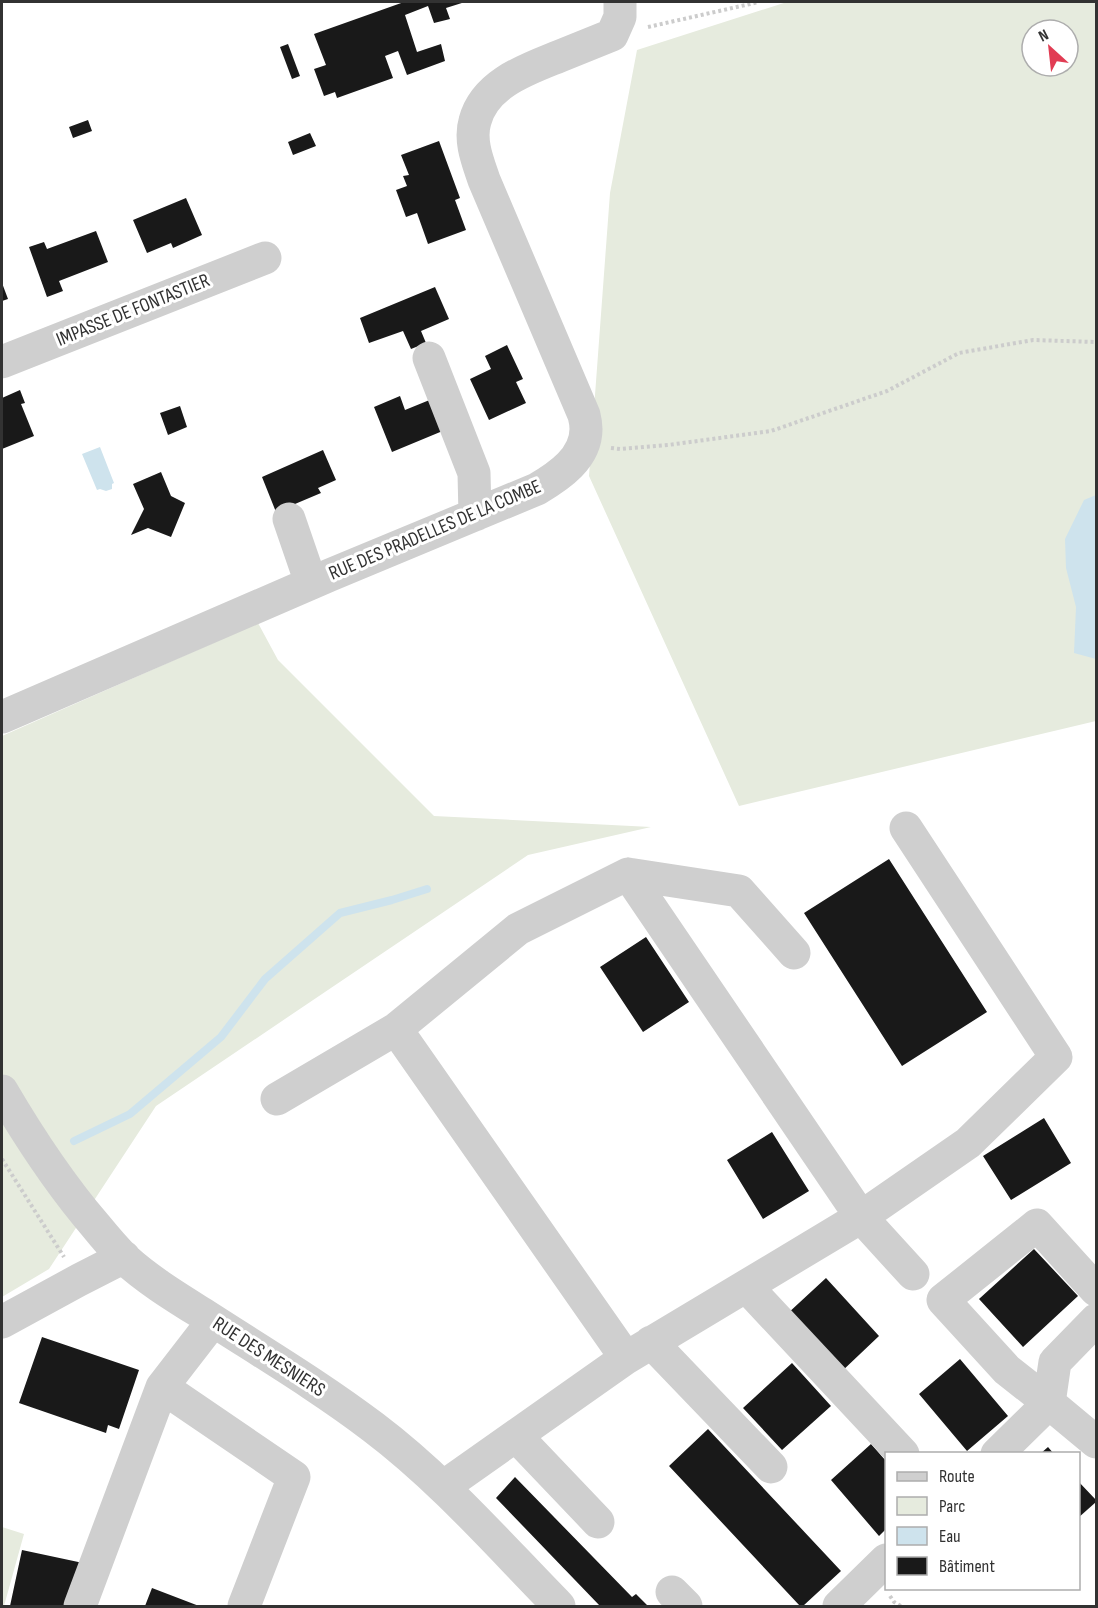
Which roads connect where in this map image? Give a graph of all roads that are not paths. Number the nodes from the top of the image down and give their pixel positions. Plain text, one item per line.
1 (620, 2) edge
2 (265, 258) dead end
3 (429, 358) dead end
4 (2, 362) edge
5 (475, 514) junction
6 (289, 519) dead end
7 (311, 583) junction
8 (2, 717) edge
9 (906, 828) dead end
10 (628, 874) junction
11 (794, 953) dead end
12 (396, 1029) junction
13 (2, 1091) edge
14 (277, 1099) dead end
15 (861, 1217) junction
16 (124, 1257) junction
17 (913, 1274) dead end
18 (746, 1286) junction
19 (1096, 1290) edge
20 (1096, 1320) edge
21 (213, 1321) junction
22 (2, 1322) edge
23 (638, 1350) junction
24 (162, 1387) junction
25 (1049, 1403) junction
26 (516, 1436) junction
27 (1096, 1442) edge
28 (901, 1452) edge
29 (999, 1452) edge
30 (771, 1467) dead end
31 (443, 1487) junction
32 (598, 1522) dead end
33 (885, 1561) edge
34 (80, 1606) edge
35 (244, 1606) edge
36 (559, 1606) edge
37 (839, 1606) edge

1 - 5 street, RUE DES PRADELLES DE LA COMBE
2 - 4 street, IMPASSE DE FONTASTIER
3 - 5 street
5 - 7 street, RUE DES PRADELLES DE LA COMBE
6 - 7 street
7 - 8 street, RUE DES PRADELLES DE LA COMBE
9 - 15 street
10 - 11 street
10 - 12 street
10 - 15 street
12 - 14 street
12 - 23 street
13 - 16 street, RUE DES MESNIERS
15 - 17 street
15 - 18 street
16 - 21 street, RUE DES MESNIERS
16 - 22 street
18 - 23 street
18 - 28 street
19 - 25 street
20 - 25 street
21 - 24 street
21 - 31 street, RUE DES MESNIERS
23 - 26 street
23 - 30 street
24 - 34 street
24 - 35 street
25 - 27 street
25 - 29 street
26 - 31 street
26 - 32 street
31 - 36 street, RUE DES MESNIERS
33 - 37 street

